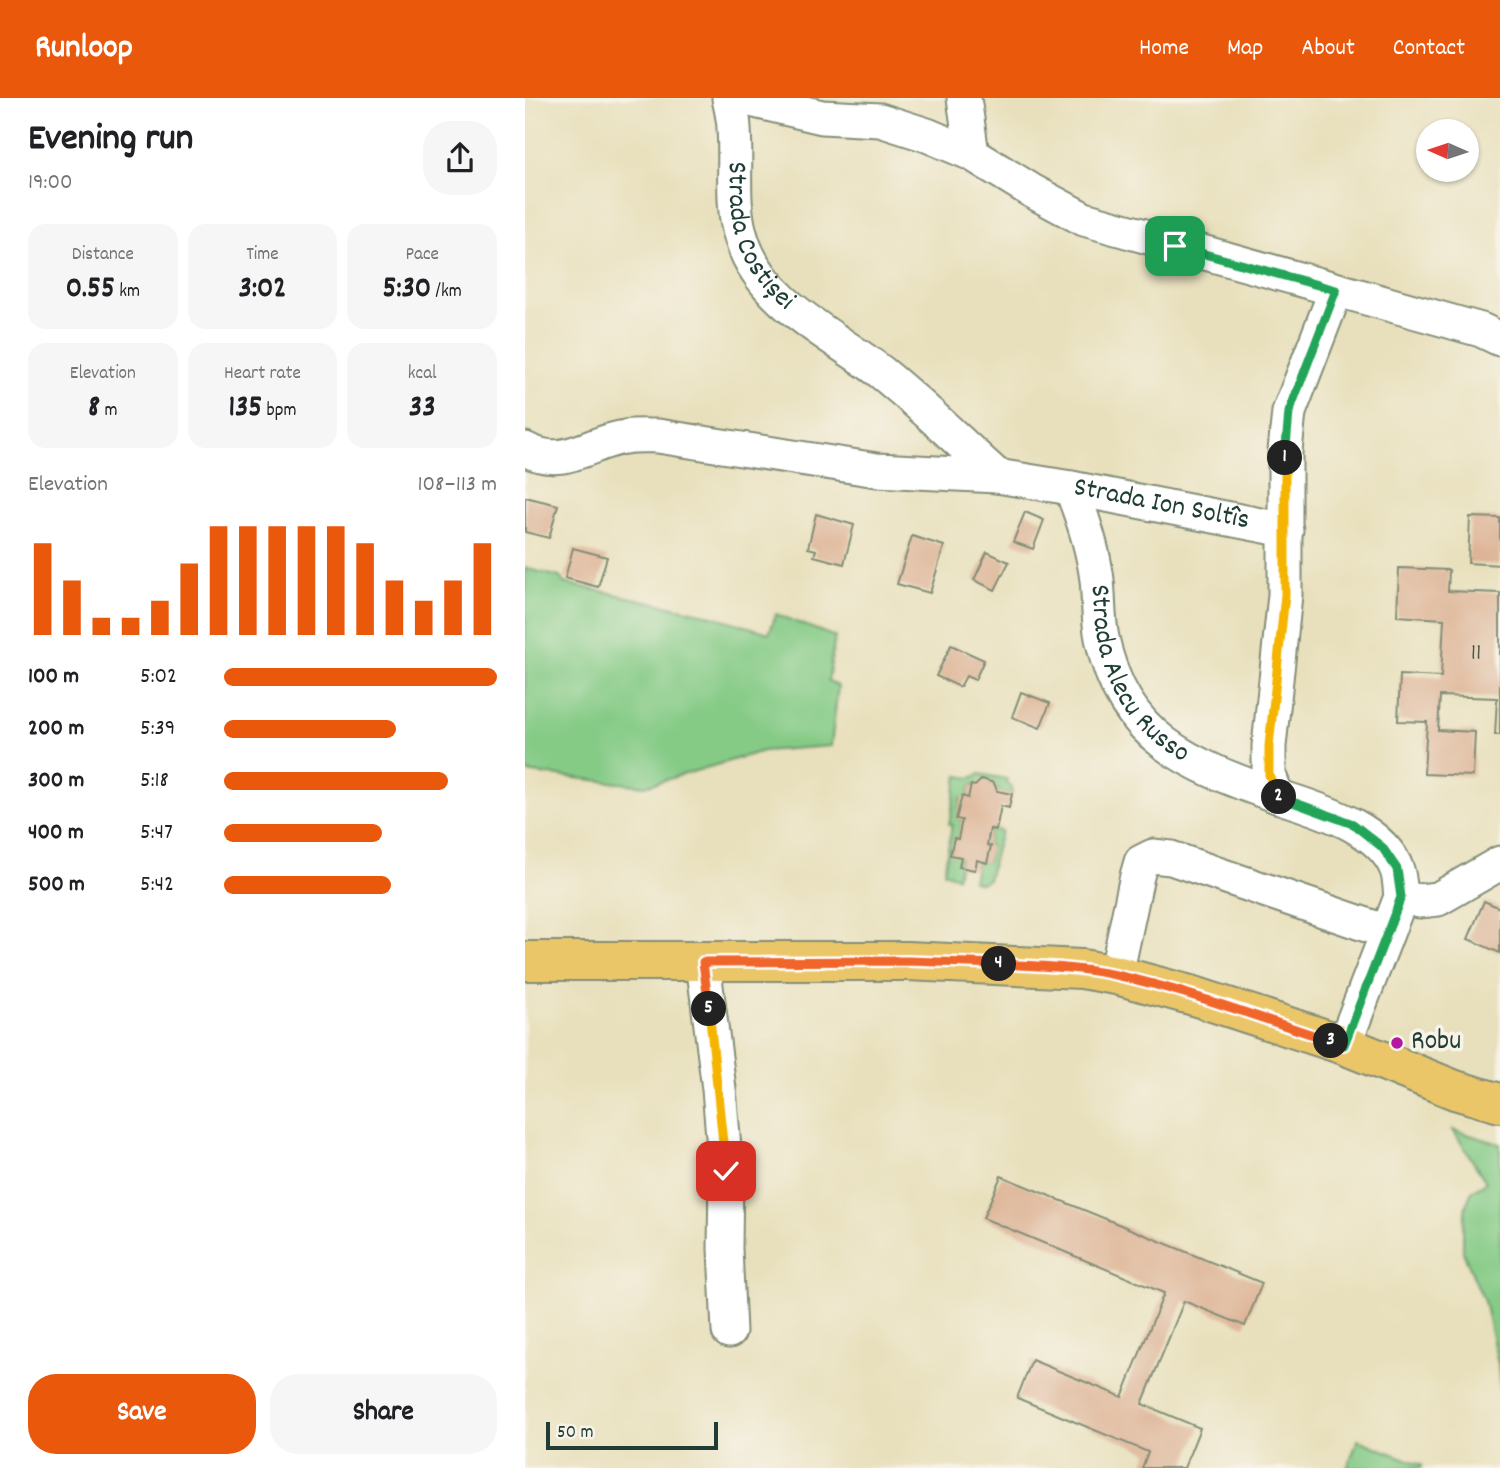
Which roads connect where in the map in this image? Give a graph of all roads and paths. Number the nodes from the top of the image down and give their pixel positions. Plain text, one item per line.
1 (729, 98) edge
2 (742, 98) edge
3 (964, 98) edge
4 (972, 154) junction
5 (1336, 290) junction
6 (1500, 339) edge
7 (525, 449) edge
8 (997, 476) junction
9 (1071, 488) junction
10 (1286, 530) junction
11 (1277, 796) junction
12 (1500, 863) edge
13 (1401, 897) junction
14 (1387, 932) junction
15 (525, 961) edge
16 (703, 962) junction
17 (1116, 975) junction
18 (1344, 1045) junction
19 (1455, 1090) junction
20 (1500, 1103) edge
21 (1500, 1114) edge
22 (729, 1331) dead end

1 - 8 street, Strada Costișei
2 - 4 street
3 - 4 street
4 - 5 street
5 - 6 street
5 - 10 street, Strada Ion Soltîs
7 - 8 street, Strada Ion Soltîs
8 - 9 street, Strada Ion Soltîs
9 - 10 street, Strada Ion Soltîs
9 - 11 street, Strada Alecu Russo
10 - 11 street
11 - 13 street, Strada Alecu Russo
12 - 13 street
13 - 14 street
14 - 17 street
14 - 18 street
15 - 16 main road
16 - 17 main road
16 - 22 street
17 - 18 main road
18 - 19 main road
19 - 20 main road
19 - 21 main road

